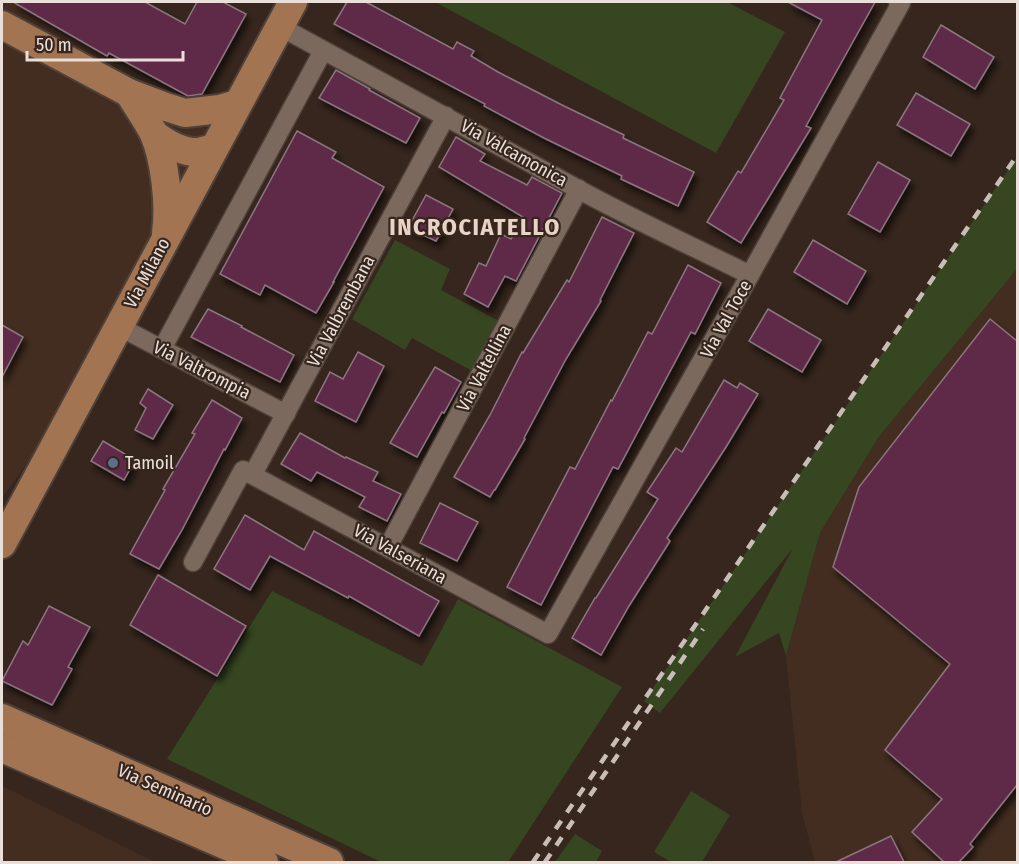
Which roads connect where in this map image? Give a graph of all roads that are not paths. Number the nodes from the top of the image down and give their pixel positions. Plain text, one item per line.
1 (293, 2) edge
2 (900, 2) edge
3 (2, 26) edge
4 (279, 26) junction
5 (323, 51) junction
6 (129, 93) junction
7 (237, 104) junction
8 (185, 113) junction
9 (446, 116) junction
10 (154, 134) junction
11 (214, 148) junction
12 (579, 189) junction
13 (165, 239) junction
14 (750, 275) junction
15 (118, 326) junction
16 (162, 349) junction
17 (286, 414) junction
18 (253, 474) junction
19 (2, 544) edge
20 (388, 548) junction
21 (193, 562) dead end
22 (548, 634) joint
23 (2, 718) edge
24 (2, 748) edge
25 (264, 862) edge
26 (329, 862) edge

1 - 4 main road, Via Milano
2 - 14 street, Via Val Toce
3 - 6 main road
4 - 5 street, Via Valcamonica
4 - 7 main road, Via Milano
5 - 9 street, Via Valcamonica
5 - 16 street
6 - 8 main road
6 - 10 main road
7 - 8 main road
7 - 11 main road, Via Milano
8 - 11 main road
9 - 12 street, Via Valcamonica
9 - 17 street, Via Valbrembana
10 - 11 main road
10 - 13 main road
11 - 13 main road, Via Milano
12 - 14 street, Via Valcamonica
12 - 20 street, Via Valtellina
13 - 15 main road, Via Milano
14 - 22 street, Via Val Toce
15 - 16 street, Via Valtrompia
15 - 19 main road, Via Milano
16 - 17 street, Via Valtrompia
17 - 18 street, Via Valbrembana
18 - 20 street, Via Valseriana
18 - 21 street
20 - 22 street, Via Valseriana
23 - 26 main road, Via Seminario
24 - 25 main road, Via Seminario

